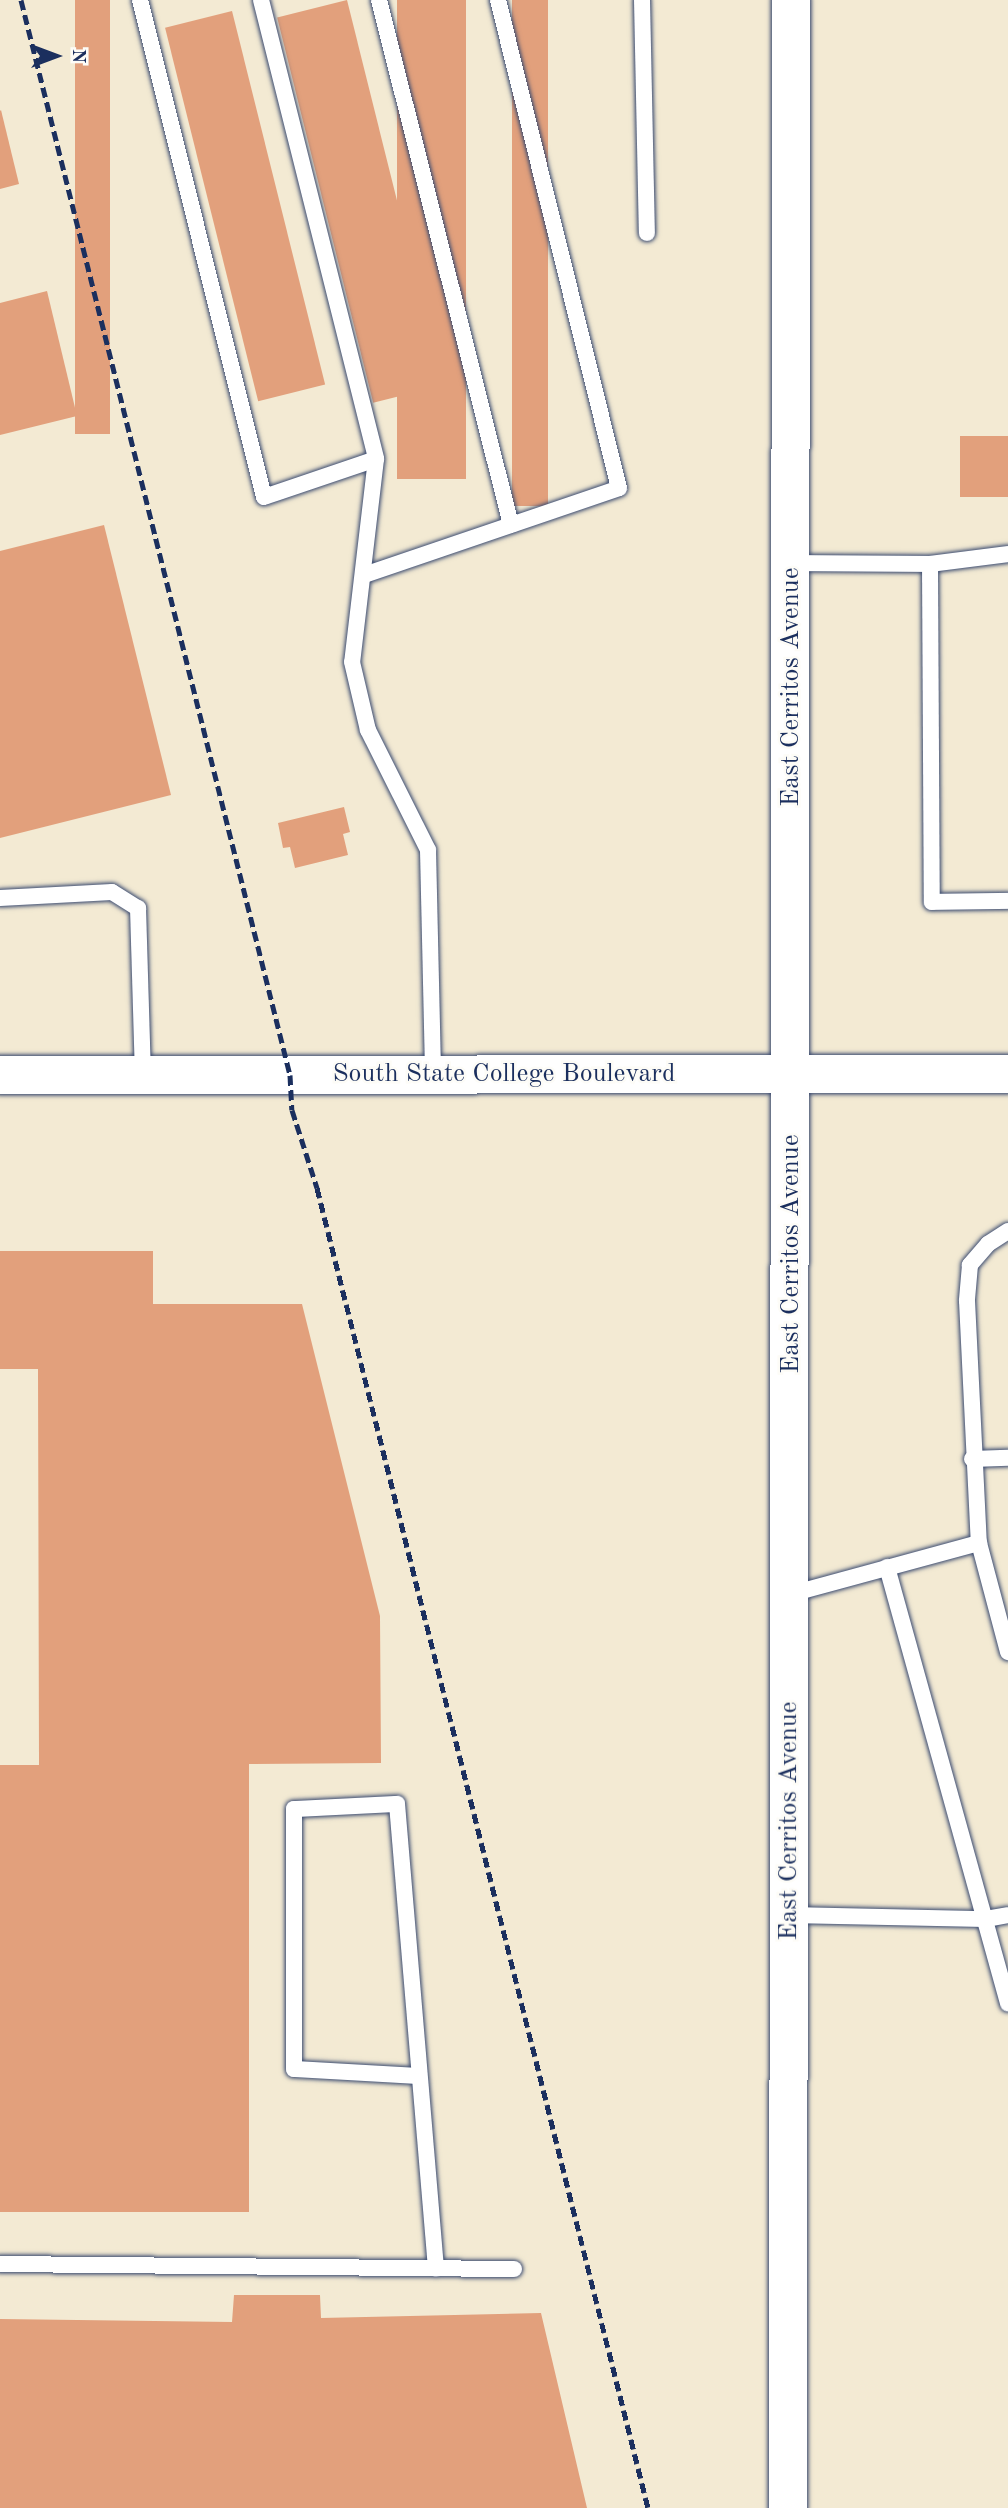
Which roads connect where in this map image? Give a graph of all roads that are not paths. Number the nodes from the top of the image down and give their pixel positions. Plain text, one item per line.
1 (140, 0) edge
2 (261, 0) edge
3 (379, 0) edge
4 (498, 0) edge
5 (642, 0) edge
6 (791, 0) edge
7 (647, 233) dead end
8 (376, 459) junction
9 (511, 525) junction
10 (1008, 554) edge
11 (792, 563) junction
12 (930, 564) junction
13 (364, 575) junction
14 (0, 898) edge
15 (1008, 901) edge
16 (792, 1074) junction
17 (1008, 1074) edge
18 (0, 1075) edge
19 (143, 1075) junction
20 (433, 1075) junction
21 (1008, 1231) edge
22 (1008, 1458) edge
23 (972, 1459) junction
24 (979, 1543) junction
25 (887, 1567) junction
26 (791, 1594) junction
27 (1008, 1653) edge
28 (789, 1915) junction
29 (1008, 1915) edge
30 (986, 1919) junction
31 (1008, 2004) edge
32 (419, 2076) junction
33 (0, 2264) edge
34 (436, 2268) junction
35 (514, 2269) dead end
36 (788, 2508) edge

1 - 8 lane
2 - 8 lane
3 - 9 lane
4 - 9 lane
5 - 7 lane
6 - 11 main road, East Cerritos Avenue
8 - 13 lane
9 - 13 lane
10 - 12 lane
11 - 12 lane
11 - 16 main road, East Cerritos Avenue
12 - 15 lane
13 - 20 lane
14 - 19 lane
16 - 17 main road, South State College Boulevard
16 - 20 main road, South State College Boulevard
16 - 26 main road, East Cerritos Avenue
18 - 19 main road, South State College Boulevard
19 - 20 main road, South State College Boulevard
21 - 23 lane
22 - 23 lane
23 - 24 lane
24 - 25 lane
24 - 27 lane
25 - 26 lane
25 - 30 lane
26 - 28 main road, East Cerritos Avenue
28 - 30 lane
28 - 36 main road, East Cerritos Avenue
29 - 30 lane
30 - 31 lane
32 - 32 lane
32 - 34 lane
33 - 34 lane
34 - 35 lane

